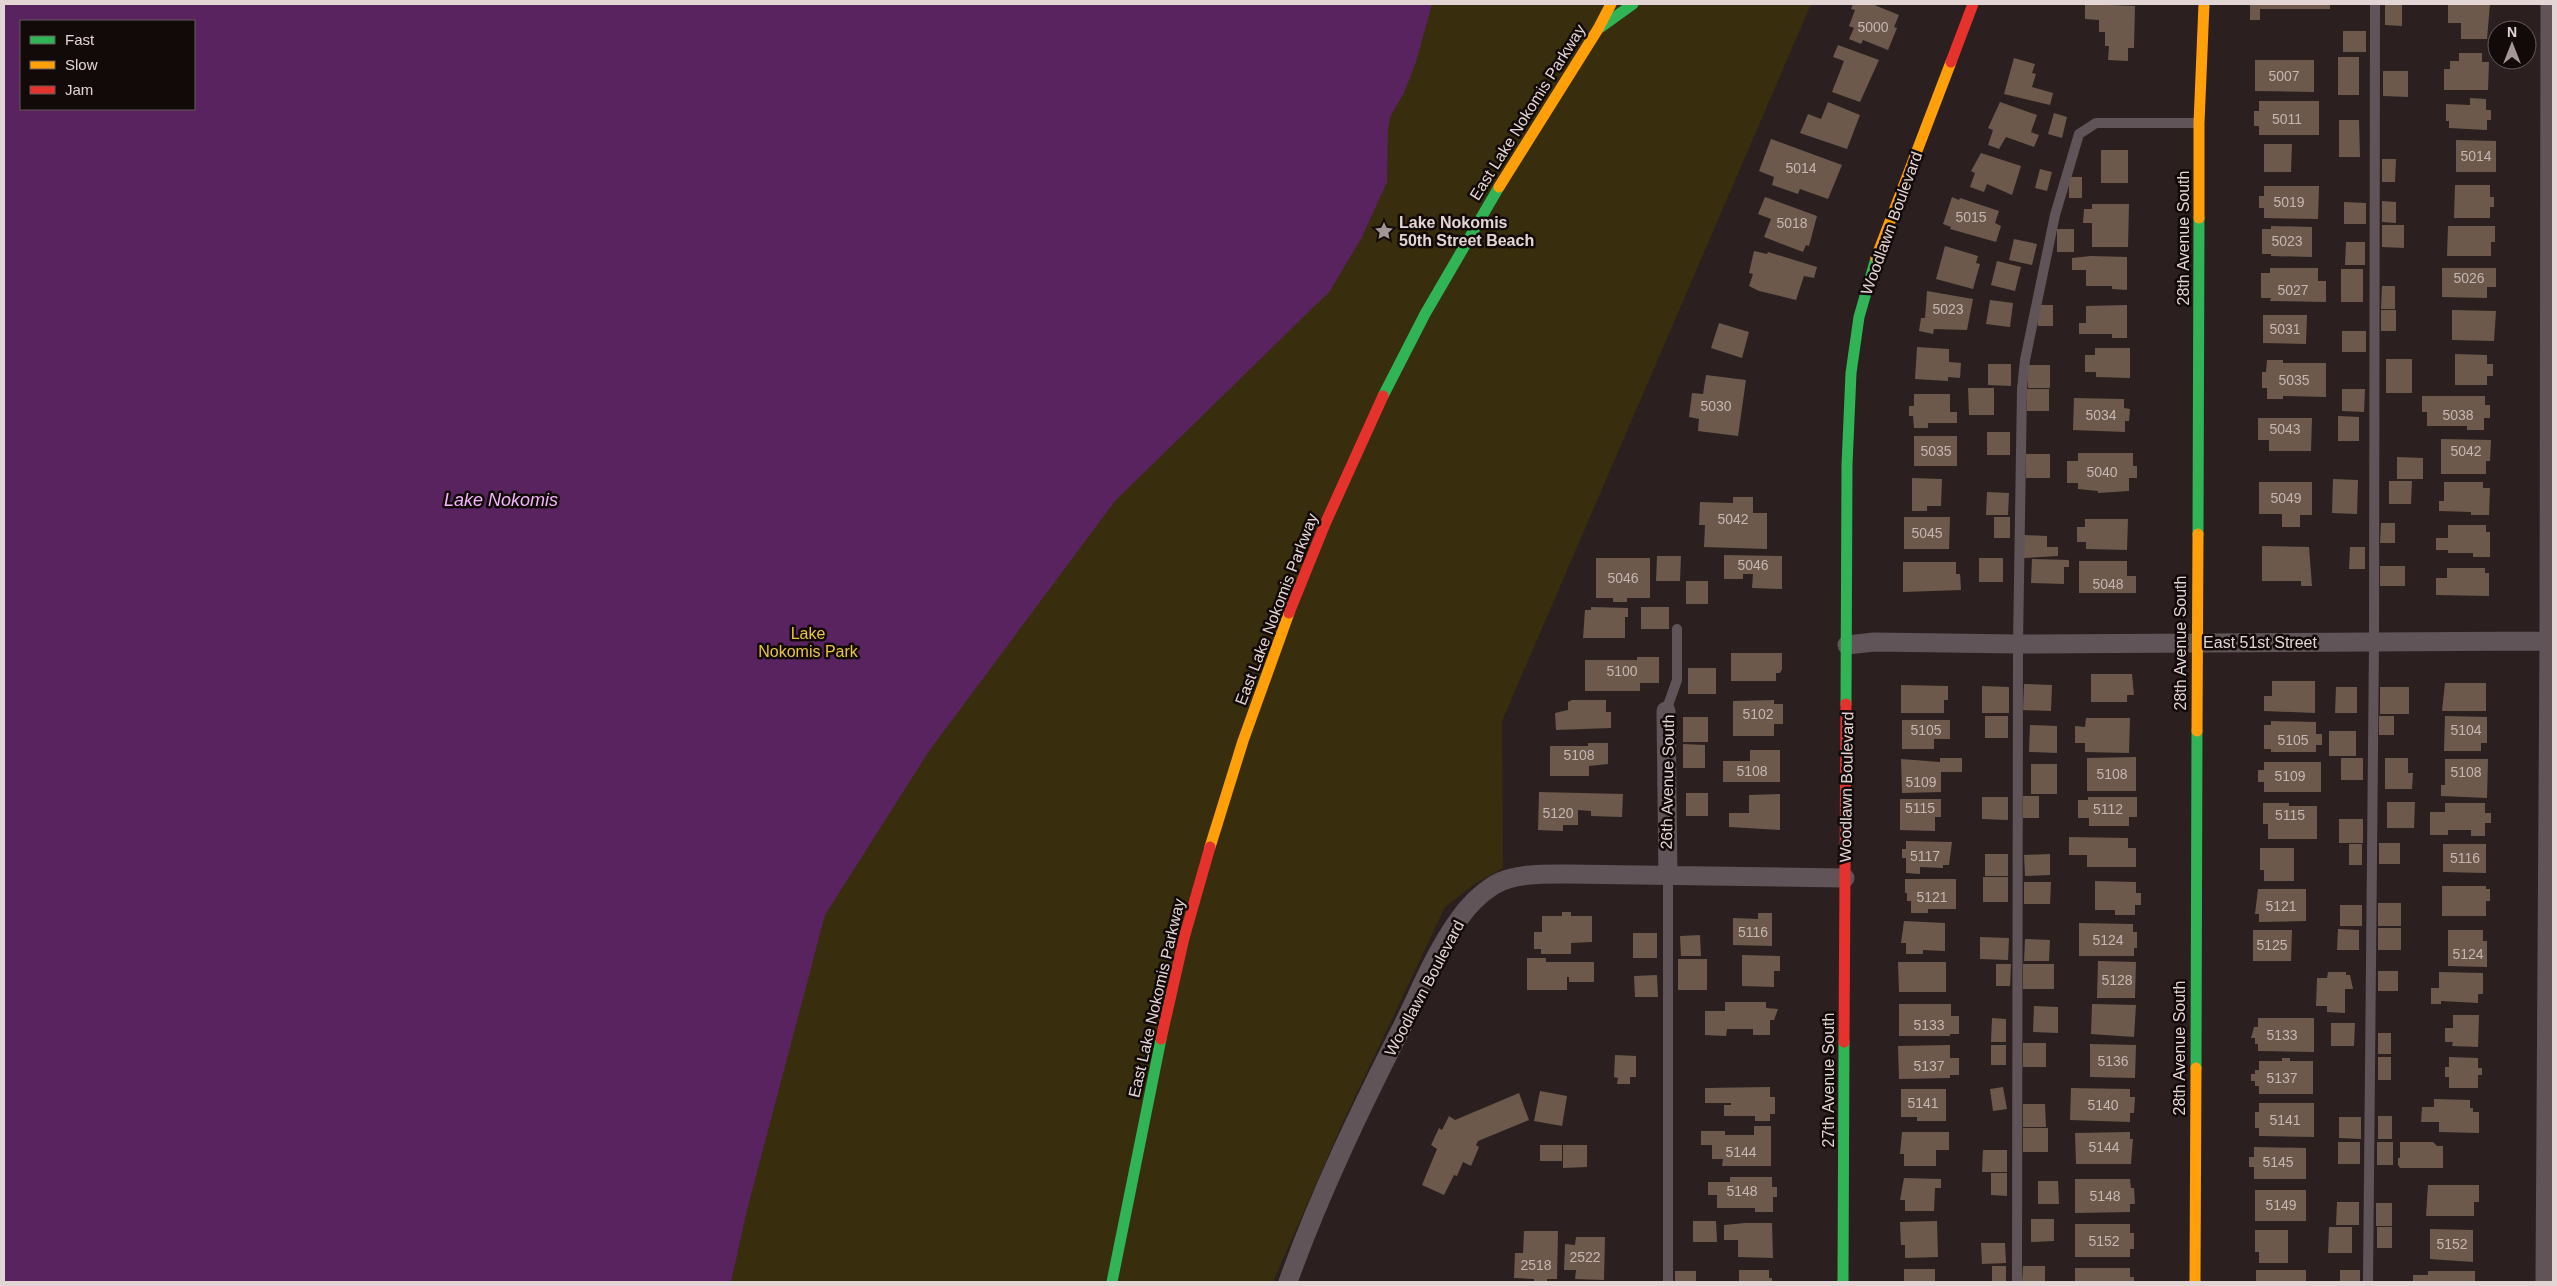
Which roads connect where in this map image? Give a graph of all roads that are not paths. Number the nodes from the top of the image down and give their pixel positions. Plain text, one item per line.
1 (1612, 4) edge
2 (1634, 4) edge
3 (1973, 4) edge
4 (2204, 4) edge
5 (2375, 4) edge
6 (2550, 4) edge
7 (1598, 29) junction
8 (2199, 122) junction
9 (1677, 629) dead end
10 (2551, 641) edge
11 (2197, 642) junction
12 (2374, 643) junction
13 (2018, 644) junction
14 (1847, 645) junction
15 (1666, 711) joint
16 (1668, 876) junction
17 (1845, 878) junction
18 (1112, 1282) edge
19 (1288, 1282) edge
20 (1668, 1282) edge
21 (1843, 1282) edge
22 (2017, 1282) edge
23 (2195, 1282) edge
24 (2368, 1282) edge
25 (2545, 1282) edge

1 - 7 street, East Lake Nokomis Parkway
2 - 7 street
3 - 14 street, Woodlawn Boulevard
4 - 8 street, 28th Avenue South
5 - 12 lane
6 - 10 street
7 - 18 street, East Lake Nokomis Parkway
8 - 11 street, 28th Avenue South
8 - 13 lane
9 - 15 lane, 26th Avenue South
10 - 12 street, East 51st Street
10 - 25 street
11 - 12 street, East 51st Street
11 - 13 street, East 51st Street
11 - 23 street, 28th Avenue South
12 - 24 lane
13 - 14 street, East 51st Street
13 - 22 lane
14 - 17 street, Woodlawn Boulevard
15 - 16 street, 26th Avenue South
16 - 17 street, Woodlawn Boulevard
16 - 19 street, Woodlawn Boulevard
16 - 20 lane
17 - 21 street, 27th Avenue South

